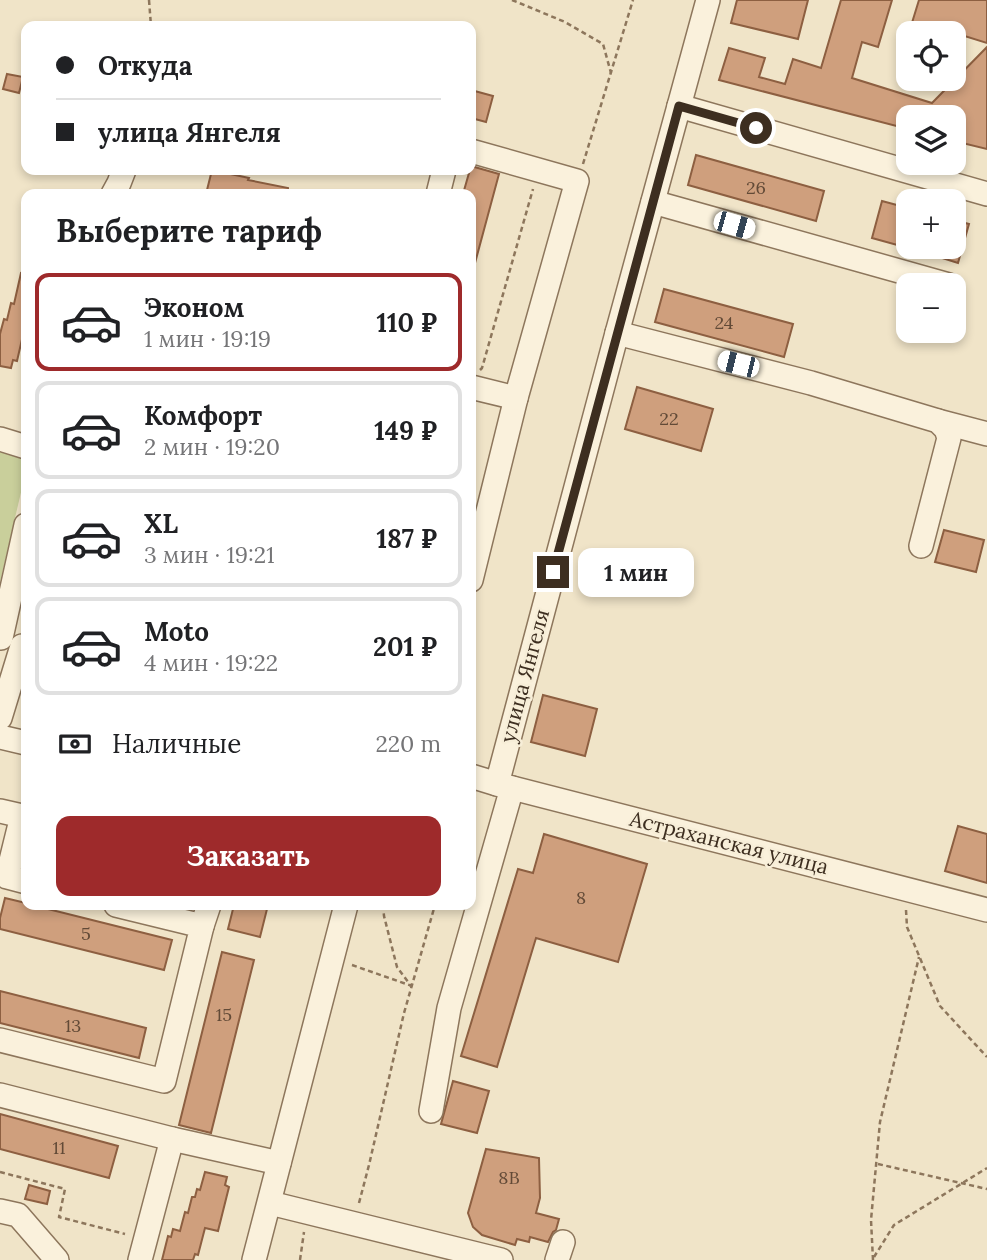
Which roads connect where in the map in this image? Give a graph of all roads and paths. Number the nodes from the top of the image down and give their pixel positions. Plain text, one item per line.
1 (149, 0) edge
2 (512, 0) edge
3 (633, 0) edge
4 (708, 0) edge
5 (151, 21) edge
6 (611, 73) junction
7 (679, 106) junction
8 (476, 152) edge
9 (538, 169) junction
10 (578, 181) junction
11 (987, 194) edge
12 (653, 202) junction
13 (905, 273) edge
14 (617, 333) junction
15 (476, 378) edge
16 (476, 382) edge
17 (516, 398) junction
18 (938, 421) junction
19 (987, 434) edge
20 (0, 439) edge
21 (21, 445) edge
22 (921, 546) dead end
23 (476, 560) edge
24 (21, 567) edge
25 (12, 642) edge
26 (0, 718) edge
27 (0, 737) edge
28 (21, 742) edge
29 (476, 778) edge
30 (504, 786) junction
31 (0, 811) edge
32 (21, 816) edge
33 (21, 822) edge
34 (11, 880) edge
35 (912, 890) junction
36 (476, 899) edge
37 (157, 910) edge
38 (345, 910) edge
39 (383, 910) edge
40 (434, 910) edge
41 (473, 910) edge
42 (987, 910) edge
43 (206, 916) edge
44 (919, 957) junction
45 (332, 958) junction
46 (412, 986) junction
47 (0, 1040) edge
48 (987, 1057) edge
49 (0, 1095) edge
50 (431, 1111) dead end
51 (172, 1139) junction
52 (279, 1163) junction
53 (877, 1163) junction
54 (987, 1168) edge
55 (0, 1172) edge
56 (964, 1184) junction
57 (987, 1189) edge
58 (270, 1203) junction
59 (0, 1211) edge
60 (306, 1212) junction
61 (353, 1223) junction
62 (142, 1250) edge
63 (873, 1259) edge
64 (57, 1260) edge
65 (254, 1260) edge
66 (300, 1260) edge
67 (501, 1260) edge

1 - 5 path
2 - 6 path
3 - 6 path
4 - 7 street, улица Янгеля
6 - 10 path
7 - 11 street
7 - 12 street, улица Янгеля
8 - 9 street
9 - 10 street
9 - 15 path
10 - 17 street
12 - 13 street
12 - 14 street, улица Янгеля
14 - 18 street
14 - 30 street, улица Янгеля
16 - 17 street
17 - 23 street
18 - 19 street
18 - 22 street
20 - 21 street
24 - 25 street
25 - 26 street
27 - 28 street
29 - 30 street, Астраханская улица
30 - 35 street, Астраханская улица
30 - 36 street, улица Янгеля
31 - 32 street
33 - 34 street
35 - 42 street, Астраханская улица
35 - 44 path
37 - 43 street
38 - 45 street
39 - 46 path
40 - 46 path
41 - 50 street, улица Янгеля
43 - 47 street
44 - 48 path
44 - 53 path
45 - 46 path
45 - 52 street
46 - 61 path
49 - 51 street
51 - 52 street
51 - 62 street
52 - 58 street
53 - 56 path
53 - 63 path
54 - 56 path
55 - 62 path
56 - 57 path
56 - 63 path
58 - 60 street
58 - 65 street
59 - 64 street
60 - 61 street
60 - 66 path
61 - 67 street

